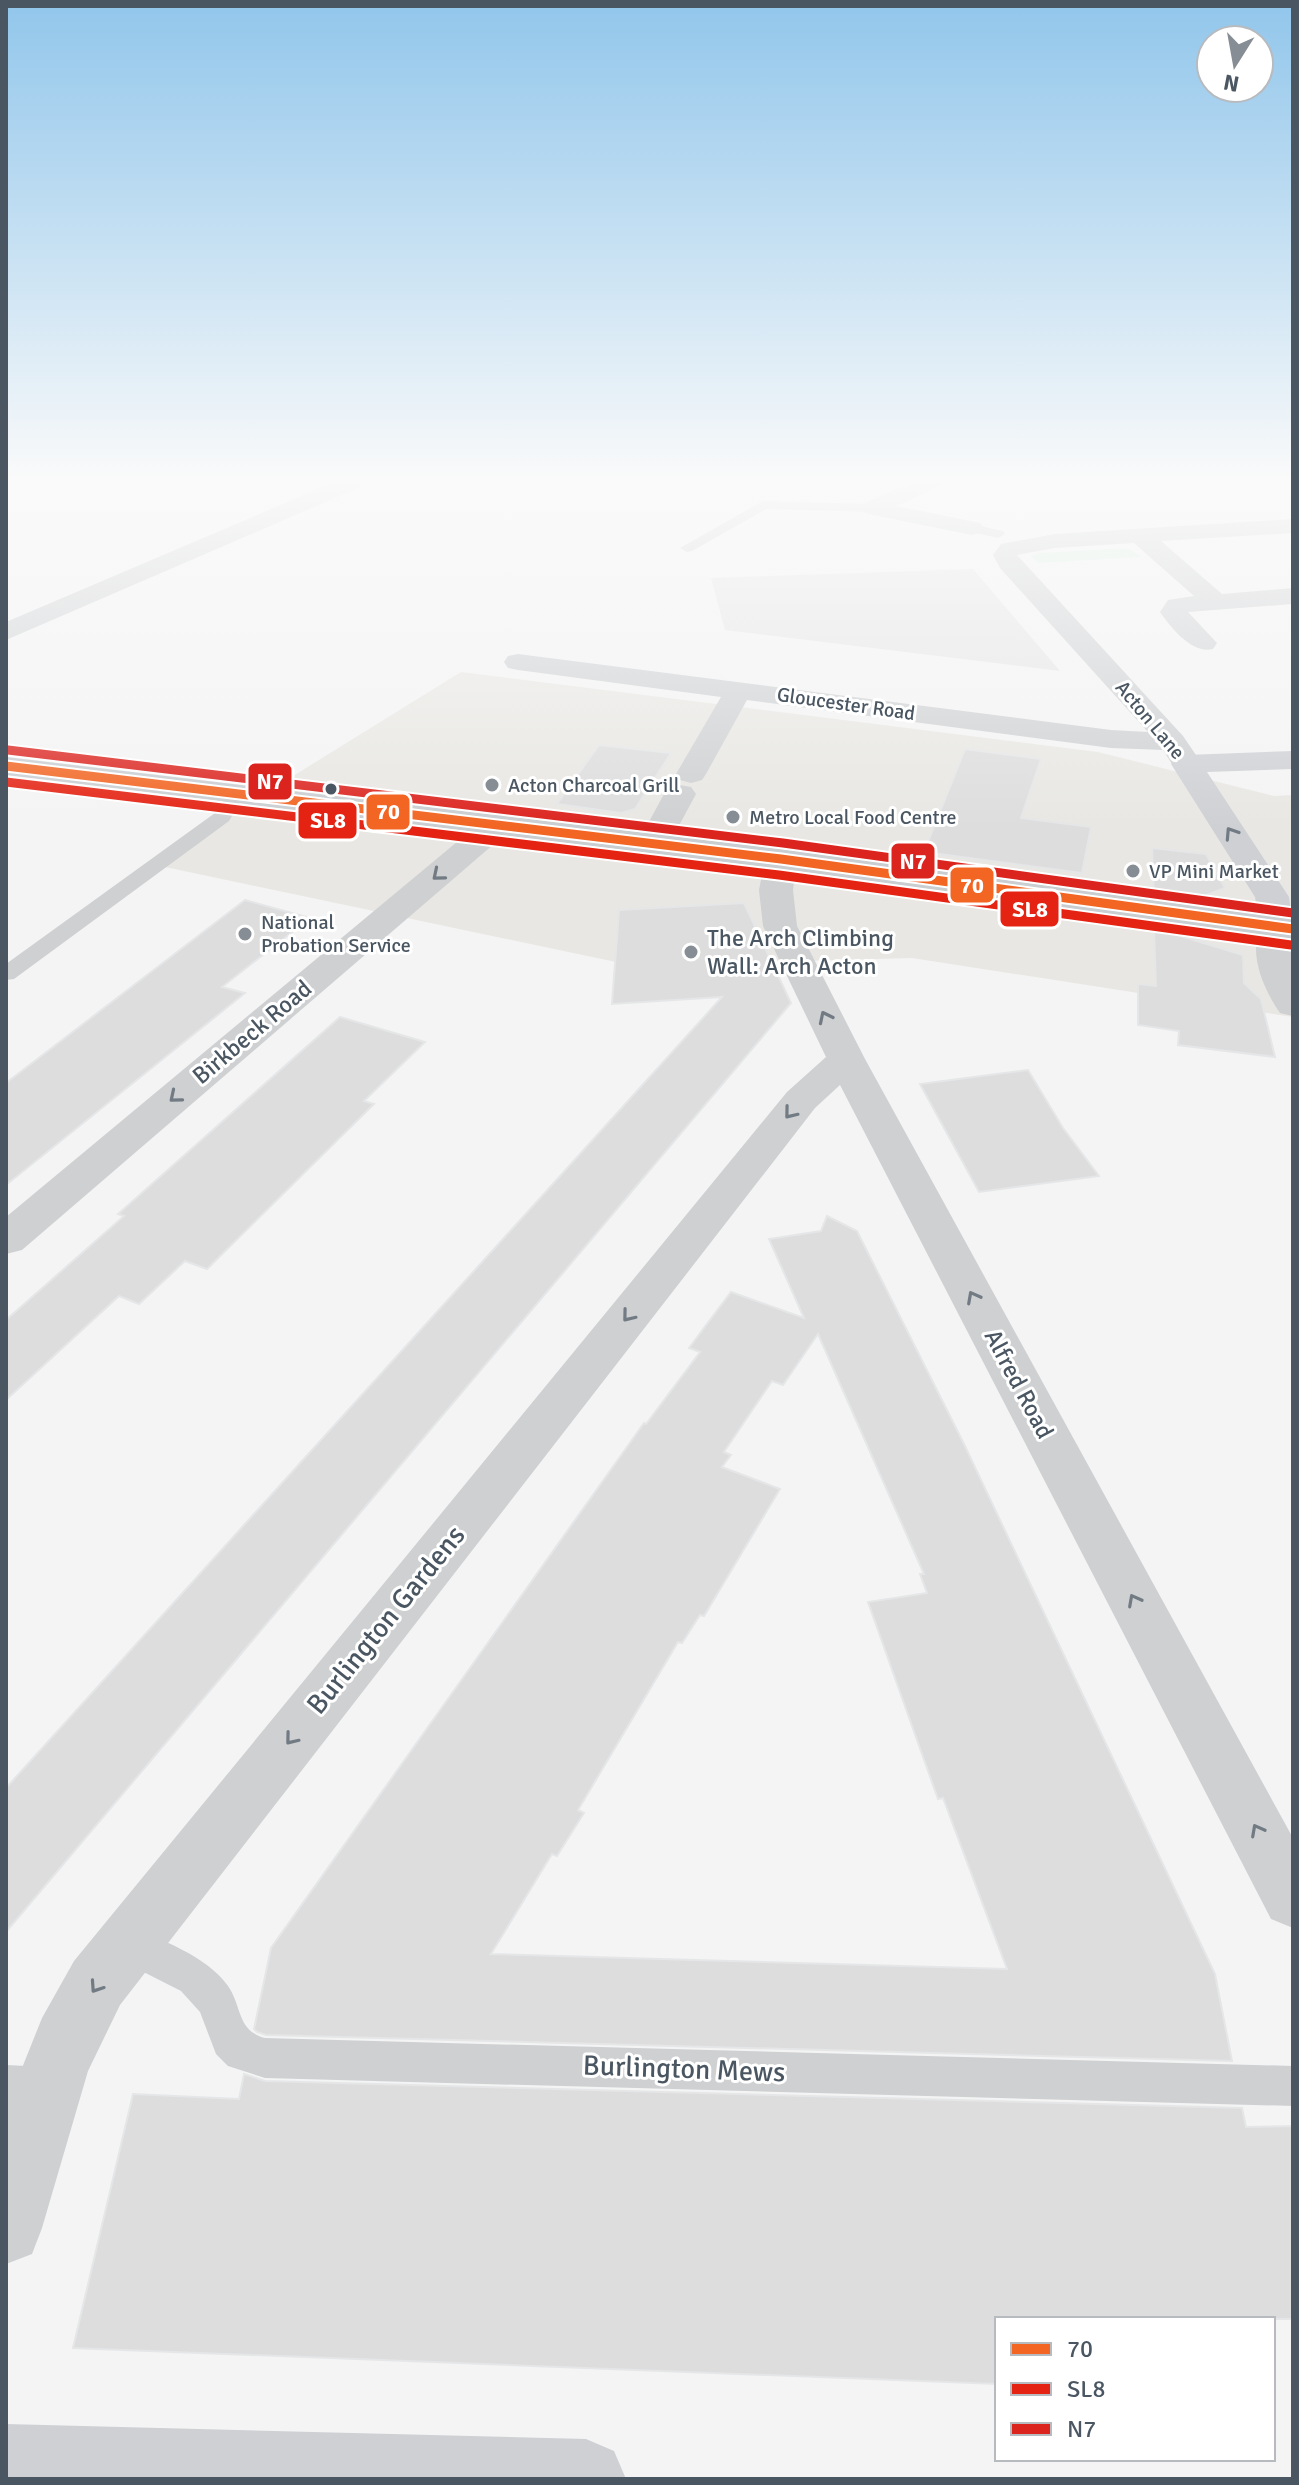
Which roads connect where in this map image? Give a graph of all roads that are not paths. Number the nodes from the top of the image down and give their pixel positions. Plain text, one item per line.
1 (89, 596) edge
2 (1039, 596) edge
3 (1209, 596) edge
4 (1293, 596) edge
5 (1214, 600) junction
6 (6, 632) edge
7 (1204, 643) dead end
8 (518, 662) dead end
9 (739, 689) junction
10 (1180, 753) junction
11 (1293, 760) edge
12 (6, 766) edge
13 (236, 794) junction
14 (498, 824) junction
15 (653, 844) junction
16 (781, 859) junction
17 (1285, 928) edge
18 (6, 974) edge
19 (1293, 1005) edge
20 (846, 1059) junction
21 (6, 1240) edge
22 (1293, 1899) edge
23 (127, 1944) junction
24 (27, 2086) edge
25 (1293, 2086) edge
26 (6, 2228) edge
27 (6, 2464) edge
28 (484, 2477) edge
29 (586, 2479) edge

1 - 6 street
2 - 10 street, Acton Lane
3 - 5 street
4 - 5 street
5 - 7 street
8 - 9 street, Gloucester Road
9 - 10 street, Gloucester Road
9 - 15 street
10 - 11 main road
17 -> 10 main road, Acton Lane
12 - 13 main road
13 - 14 main road
13 - 18 lane
14 - 15 main road
14 -> 21 street, Birkbeck Road
15 - 16 main road
16 - 17 main road
20 -> 16 street, Alfred Road
17 - 19 street
22 -> 20 street, Alfred Road
20 -> 23 street, Burlington Gardens
23 -> 24 street, Burlington Gardens
23 - 25 lane, Burlington Mews
24 - 26 street, Burlington Gardens
27 - 28 main road
28 - 29 main road

